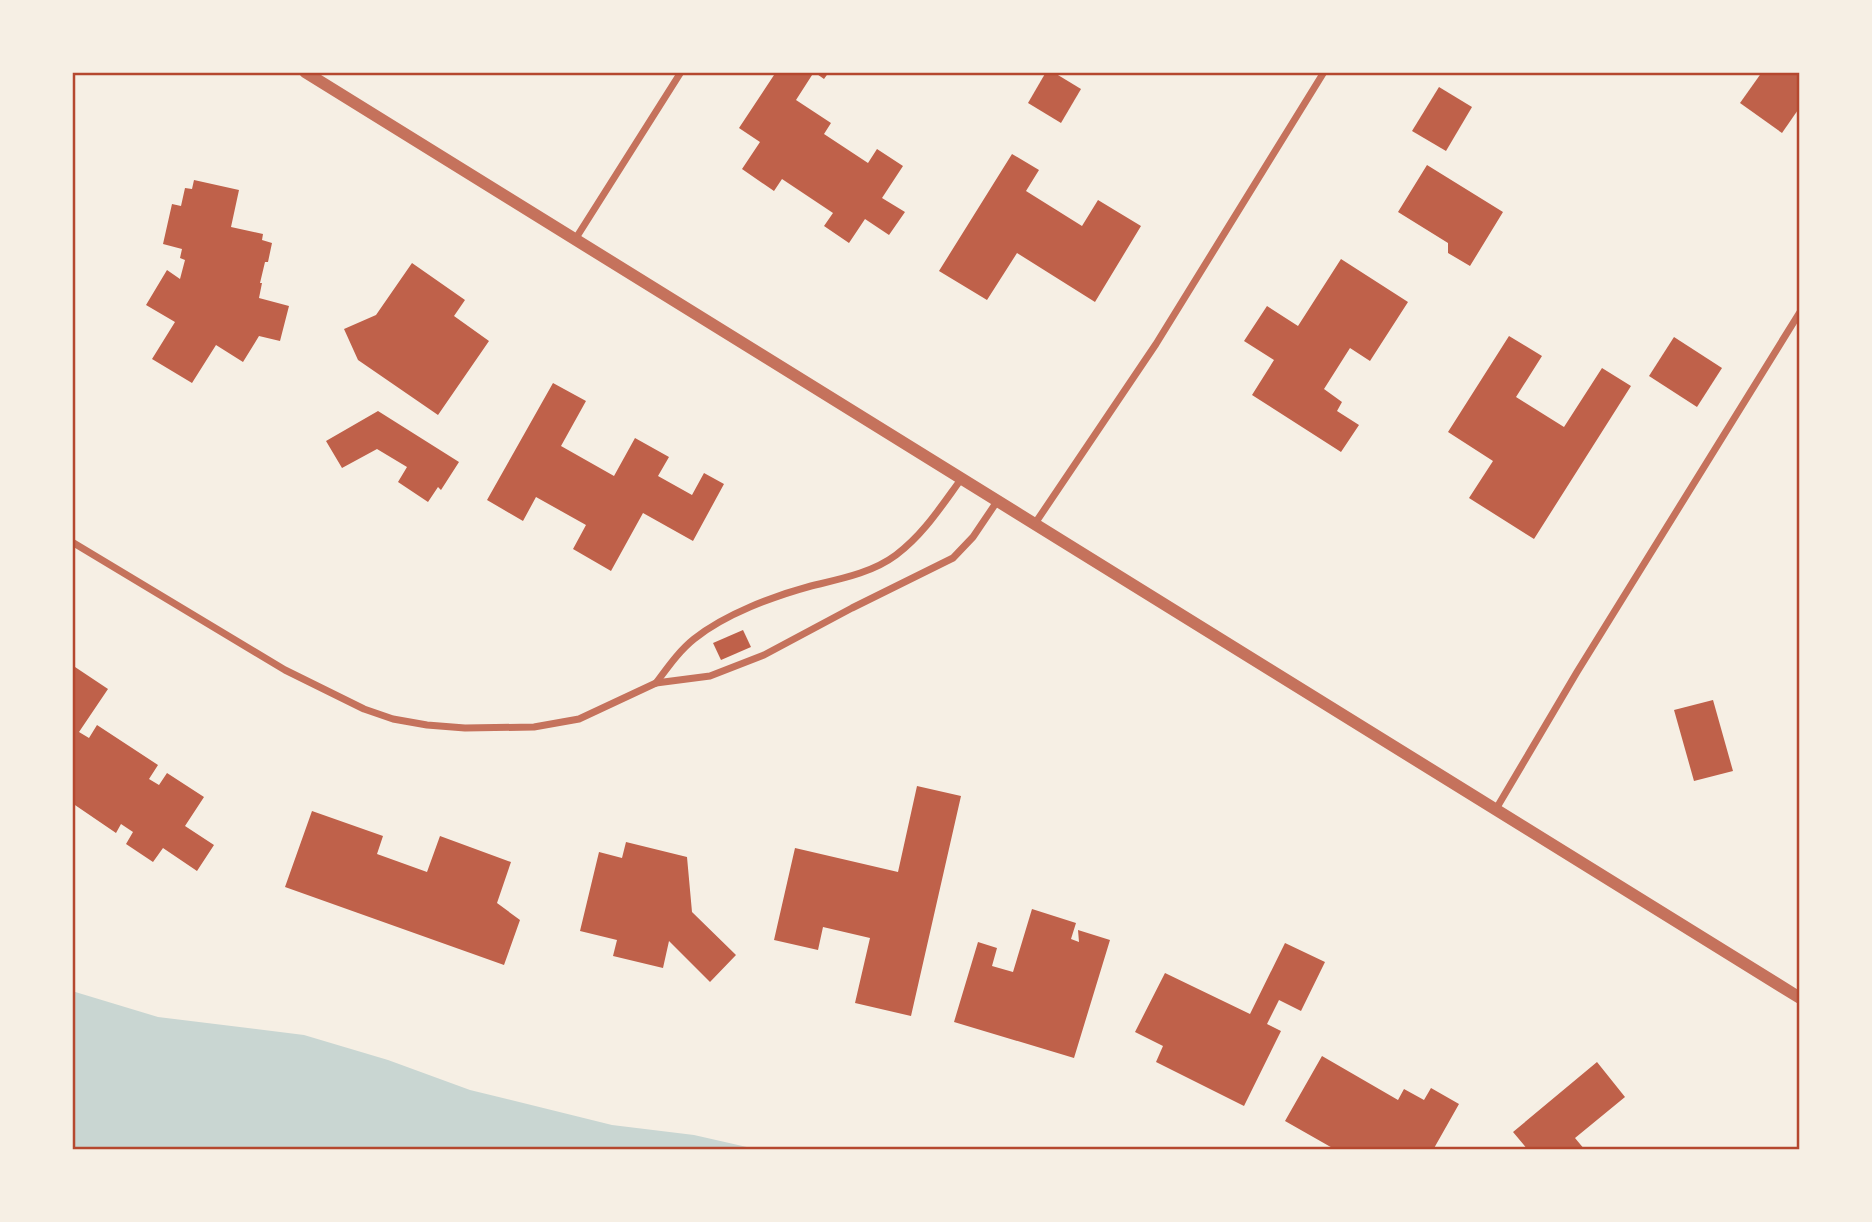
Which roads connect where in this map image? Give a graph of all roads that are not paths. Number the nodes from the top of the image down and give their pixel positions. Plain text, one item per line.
1 (305, 72) edge
2 (681, 72) edge
3 (1324, 72) edge
4 (576, 238) junction
5 (1800, 312) edge
6 (962, 477) junction
7 (998, 500) junction
8 (1035, 522) junction
9 (72, 542) edge
10 (656, 683) junction
11 (1496, 808) junction
12 (1800, 998) edge

1 - 4 street
2 - 4 street
3 - 8 street
4 - 6 street
5 - 11 street
6 - 7 street
6 - 10 street
7 - 8 street
7 - 10 street
8 - 11 street
9 - 10 street
11 - 12 street

